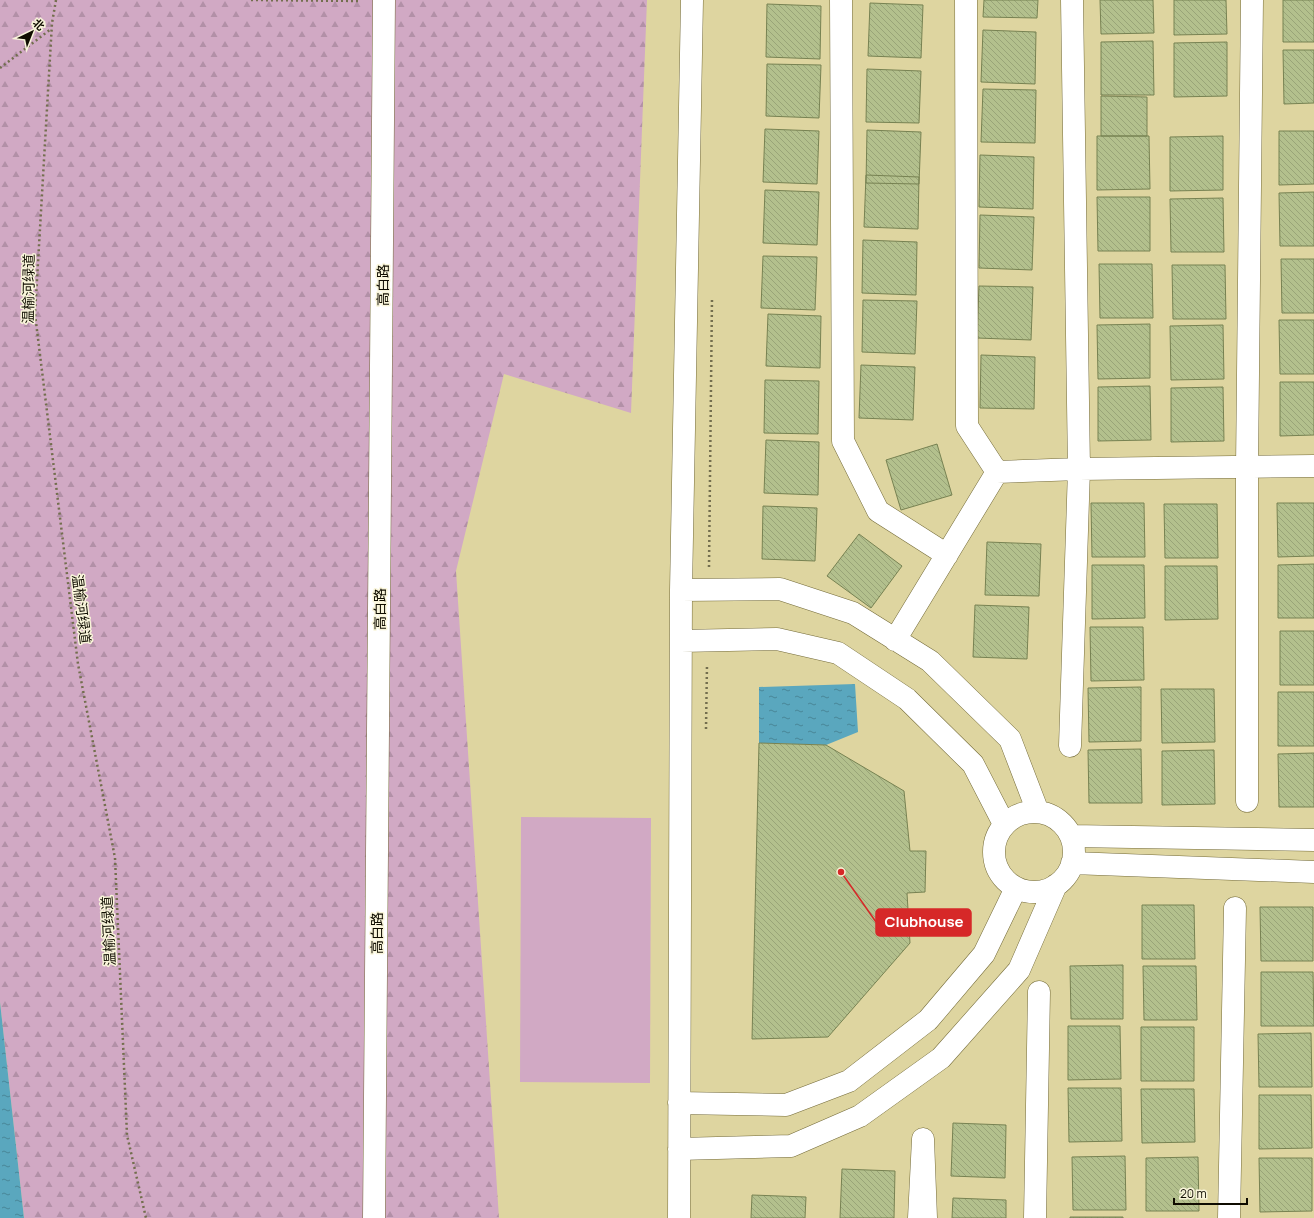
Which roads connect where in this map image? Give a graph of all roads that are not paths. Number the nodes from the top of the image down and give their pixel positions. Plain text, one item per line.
1 (692, 0) edge
2 (841, 0) edge
3 (966, 0) edge
4 (1072, 0) edge
5 (1252, 0) edge
6 (384, 1) edge
7 (1314, 466) edge
8 (1247, 467) junction
9 (1079, 469) junction
10 (997, 472) junction
11 (947, 555) junction
12 (682, 590) junction
13 (895, 640) junction
14 (681, 641) junction
15 (1070, 746) dead end
16 (1247, 801) dead end
17 (1038, 812) junction
18 (1004, 824) junction
19 (1071, 836) junction
20 (1314, 840) edge
21 (1072, 863) junction
22 (1314, 872) edge
23 (1056, 885) junction
24 (1016, 888) junction
25 (1234, 908) dead end
26 (1039, 992) dead end
27 (679, 1104) junction
28 (679, 1149) junction
29 (374, 1218) edge
30 (679, 1218) edge
31 (919, 1218) edge
32 (926, 1218) edge
33 (1035, 1218) edge
34 (1229, 1218) edge

1 - 12 street
2 - 11 street
3 - 10 street
4 - 9 street
5 - 8 street
6 - 29 street, 高白路
7 - 8 street
8 - 9 street
8 - 16 street
9 - 10 street
9 - 15 street
10 - 11 street
11 - 13 street
12 - 13 street
12 - 14 street
13 - 17 street
14 - 18 street
14 - 27 street
17 - 18 street
17 - 19 street
18 - 24 street
19 - 20 street
19 - 21 street
21 - 22 street
21 - 23 street
23 - 24 street
23 - 28 street
24 - 27 street
25 - 34 street
26 - 33 street
27 - 28 street
28 - 30 street
31 - 32 street

